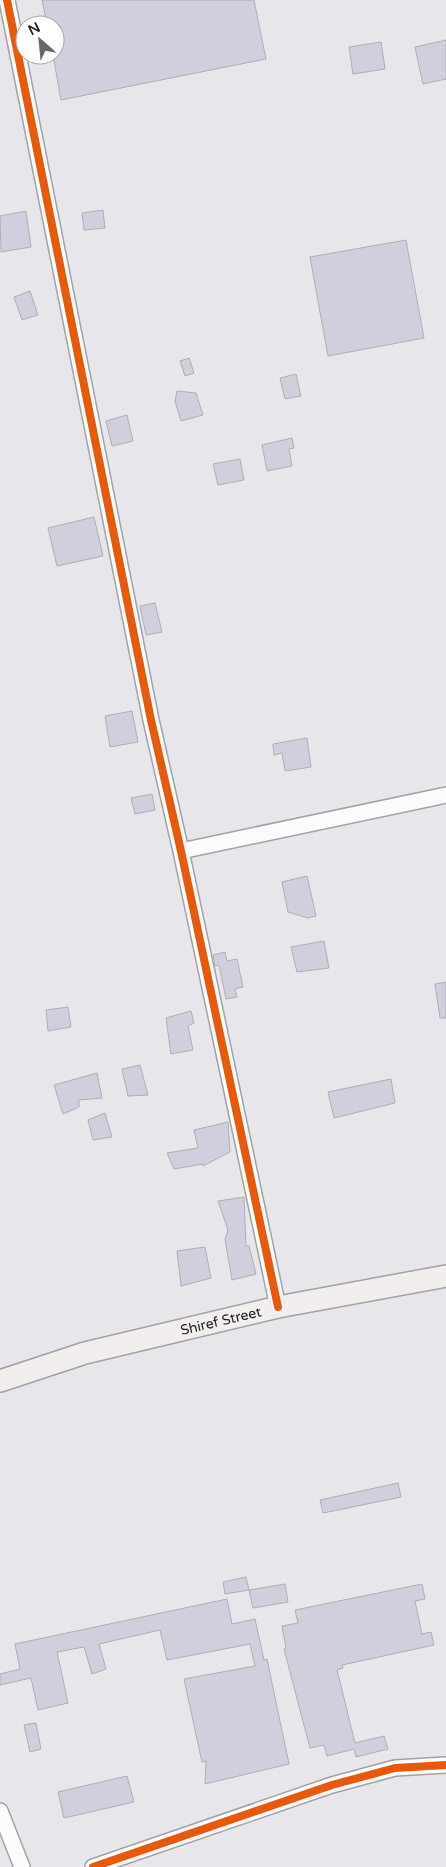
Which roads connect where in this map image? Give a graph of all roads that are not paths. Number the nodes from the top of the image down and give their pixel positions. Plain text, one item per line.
1 (7, 0) edge
2 (446, 795) edge
3 (181, 851) junction
4 (446, 1276) edge
5 (278, 1307) junction
6 (0, 1381) edge
7 (446, 1765) edge
8 (0, 1811) edge
9 (22, 1867) edge
10 (93, 1867) edge

1 - 3 street
2 - 3 street
3 - 5 street
4 - 5 main road, Shiref Street
5 - 6 main road, Shiref Street
7 - 10 street
8 - 9 street

